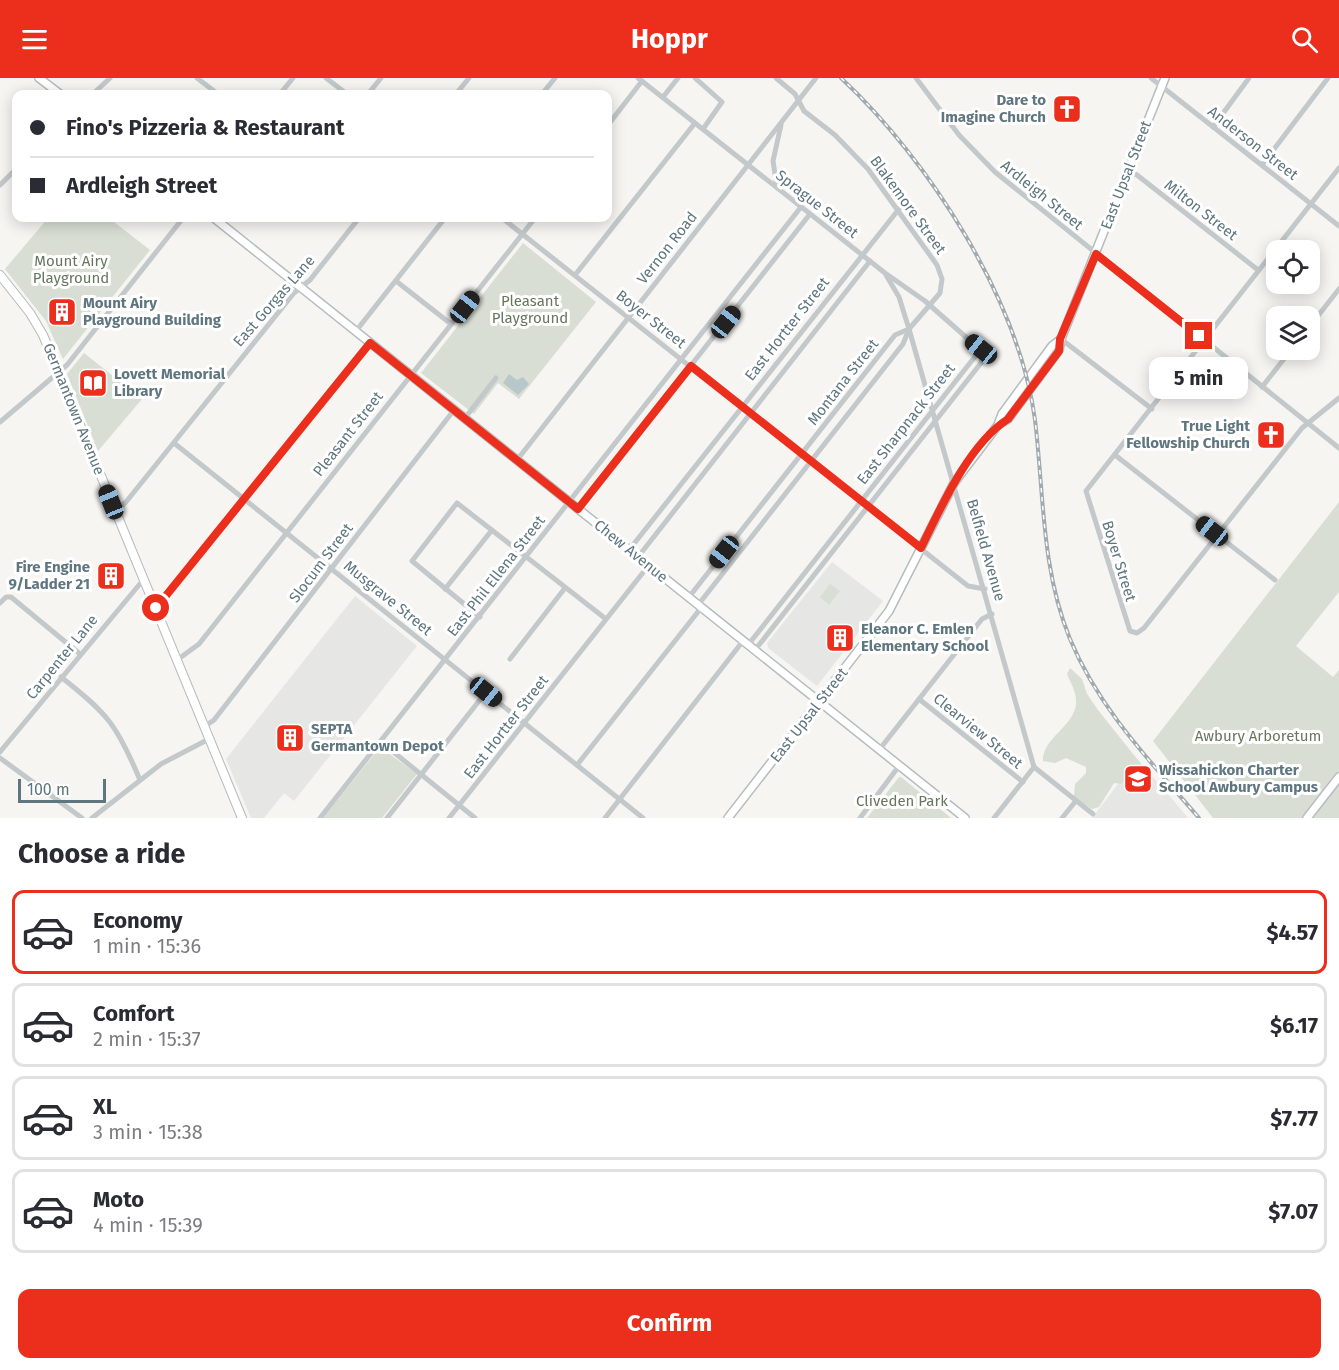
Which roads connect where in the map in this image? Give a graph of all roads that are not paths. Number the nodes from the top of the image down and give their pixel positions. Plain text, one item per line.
1 (39, 78) edge
2 (110, 78) edge
3 (197, 78) edge
4 (293, 78) edge
5 (326, 78) edge
6 (381, 78) edge
7 (469, 78) edge
8 (555, 78) edge
9 (678, 78) edge
10 (695, 78) edge
11 (776, 78) edge
12 (816, 78) edge
13 (916, 78) edge
14 (1151, 78) edge
15 (1165, 78) edge
16 (1249, 78) edge
17 (1328, 78) edge
18 (640, 80) edge
19 (1161, 85) junction
20 (55, 90) edge
21 (97, 90) edge
22 (213, 90) edge
23 (283, 90) edge
24 (342, 90) edge
25 (371, 90) edge
26 (459, 90) edge
27 (545, 90) edge
28 (663, 97) junction
29 (798, 101) junction
30 (612, 120) edge
31 (782, 122) junction
32 (695, 123) junction
33 (1213, 127) junction
34 (703, 129) junction
35 (748, 165) junction
36 (1262, 165) junction
37 (1339, 168) edge
38 (1127, 170) junction
39 (12, 173) edge
40 (0, 185) edge
41 (778, 188) junction
42 (1311, 204) junction
43 (801, 207) junction
44 (898, 209) junction
45 (810, 214) junction
46 (180, 222) edge
47 (219, 222) edge
48 (356, 222) edge
49 (442, 222) edge
50 (507, 222) edge
51 (532, 222) edge
52 (1339, 226) edge
53 (523, 234) junction
54 (1096, 254) junction
55 (862, 255) junction
56 (870, 261) junction
57 (1258, 270) junction
58 (885, 273) junction
59 (941, 274) joint
60 (0, 275) edge
61 (576, 275) junction
62 (396, 280) junction
63 (301, 287) junction
64 (1339, 289) edge
65 (930, 307) junction
66 (1320, 313) edge
67 (628, 317) junction
68 (451, 324) junction
69 (909, 328) junction
70 (356, 331) junction
71 (1060, 339) junction
72 (1204, 340) junction
73 (370, 343) junction
74 (981, 349) junction
75 (681, 359) junction
76 (1283, 360) edge
77 (691, 366) junction
78 (59, 374) junction
79 (411, 375) junction
80 (496, 378) dead end
81 (1262, 387) junction
82 (1339, 398) edge
83 (741, 407) junction
84 (933, 409) junction
85 (1152, 409) junction
86 (454, 410) junction
87 (751, 414) junction
88 (465, 418) junction
89 (936, 420) junction
90 (0, 422) edge
91 (1308, 423) junction
92 (174, 443) junction
93 (1339, 448) edge
94 (802, 454) junction
95 (1115, 455) junction
96 (517, 460) junction
97 (811, 461) junction
98 (954, 483) junction
99 (245, 500) junction
100 (861, 501) junction
101 (569, 502) junction
102 (868, 507) junction
103 (578, 509) junction
104 (115, 511) junction
105 (492, 530) junction
106 (286, 532) junction
107 (1217, 536) junction
108 (921, 548) junction
109 (629, 549) junction
110 (526, 557) junction
111 (638, 557) junction
112 (649, 565) junction
113 (332, 569) junction
114 (144, 579) junction
115 (1275, 580) dead end
116 (566, 588) junction
117 (445, 589) junction
118 (985, 589) junction
119 (689, 597) junction
120 (0, 603) edge
121 (699, 606) junction
122 (156, 608) junction
123 (992, 614) junction
124 (480, 617) junction
125 (606, 619) junction
126 (745, 643) junction
127 (755, 650) junction
128 (80, 654) junction
129 (510, 659) dead end
130 (177, 660) junction
131 (446, 660) junction
132 (61, 677) junction
133 (486, 692) junction
134 (919, 699) junction
135 (819, 702) junction
136 (524, 723) junction
137 (204, 727) junction
138 (209, 739) junction
139 (381, 742) junction
140 (879, 750) junction
141 (0, 752) edge
142 (0, 758) edge
143 (577, 765) junction
144 (899, 766) junction
145 (1034, 767) junction
146 (421, 774) junction
147 (1339, 777) edge
148 (140, 780) junction
149 (1023, 782) junction
150 (619, 799) junction
151 (1075, 802) junction
152 (459, 806) junction
153 (1093, 814) dead end
154 (239, 817) edge
155 (82, 818) edge
156 (92, 818) edge
157 (320, 818) edge
158 (387, 818) edge
159 (449, 818) edge
160 (475, 818) edge
161 (605, 818) edge
162 (643, 818) edge
163 (728, 818) edge
164 (860, 818) edge
165 (964, 818) edge
166 (994, 818) edge
167 (1062, 818) edge
168 (1307, 818) edge

1 - 20 street
2 - 21 street
3 - 22 street
4 - 23 street
5 - 24 street
6 - 25 street
7 - 26 street
8 - 27 street
9 - 28 street
10 - 34 street
11 - 29 street, Blakemore Street
12 - 29 street, Vernon Road
13 - 54 street, Ardleigh Street
14 - 19 street, Anderson Street
15 - 19 street, East Upsal Street
16 - 33 street
17 - 36 street
18 - 28 street, Sprague Street
18 - 30 street
19 - 33 street, Anderson Street
19 - 38 street, East Upsal Street
28 - 32 street, Sprague Street
29 - 31 street, Vernon Road
29 - 44 street, Blakemore Street
31 - 35 street, Vernon Road
31 - 41 street
32 - 34 street, Sprague Street
32 - 61 street
33 - 36 street, Anderson Street
34 - 35 street, Sprague Street
35 - 41 street, Sprague Street
35 - 67 street, Vernon Road
36 - 42 street, Anderson Street
37 - 42 street
38 - 54 street, East Upsal Street
38 - 57 street, Milton Street
39 - 40 street
41 - 43 street, Sprague Street
42 - 52 street, Anderson Street
42 - 57 street
43 - 45 street, Sprague Street
43 - 75 street, East Phil Ellena Street
44 - 55 street, East Hortter Street
44 - 59 street, Blakemore Street
45 - 55 street, Sprague Street
45 - 77 street
46 - 78 street
47 - 63 street, Chew Avenue
48 - 63 street, East Gorgas Lane
49 - 62 street
50 - 53 street, Boyer Street
51 - 53 street, Pleasant Street
53 - 61 street, Boyer Street
53 - 68 street, Pleasant Street
54 - 71 street, East Upsal Street
54 - 72 street, Ardleigh Street
55 - 56 street, Sprague Street
55 - 83 street, East Hortter Street
56 - 58 street, Sprague Street
56 - 87 street, East Hortter Street
57 - 72 street
58 - 65 street, Sprague Street
58 - 69 street, Belfield Avenue
59 - 65 street, Montana Street
60 - 78 main road, Germantown Avenue
61 - 67 street, Boyer Street
62 - 68 street
62 - 70 street
63 - 70 street, Chew Avenue
63 - 92 street, East Gorgas Lane
64 - 66 street
65 - 69 street, Montana Street
65 - 74 street, Sprague Street
67 - 75 street, Boyer Street
67 - 96 street, Vernon Road
68 - 79 street, Pleasant Street
69 - 84 street, Belfield Avenue
69 - 94 street, Montana Street
69 - 97 street, Montana Street
70 - 73 street, Chew Avenue
71 - 85 street
71 - 98 street, East Upsal Street
72 - 81 street, Ardleigh Street
72 - 85 street
73 - 79 street, Chew Avenue
73 - 99 street
74 - 84 street, East Sharpnack Street
74 - 89 street, East Sharpnack Street
75 - 77 street, Boyer Street
75 - 101 street, East Phil Ellena Street
76 - 81 street
77 - 83 street, Boyer Street
77 - 103 street
78 - 90 street
78 - 104 main road, Germantown Avenue
79 - 86 street, Chew Avenue
79 - 106 street, Pleasant Street
80 - 88 street
81 - 91 street, Ardleigh Street
82 - 91 street
83 - 87 street, Boyer Street
83 - 109 street, East Hortter Street
84 - 89 street, Belfield Avenue
84 - 100 street, East Sharpnack Street
85 - 95 street
86 - 88 street, Chew Avenue
86 - 113 street, Slocum Street
87 - 94 street, Boyer Street
87 - 111 street, East Hortter Street
88 - 96 street, Chew Avenue
89 - 98 street, Belfield Avenue
89 - 102 street, East Sharpnack Street
91 - 93 street, Ardleigh Street
91 - 107 street
92 - 99 street, Musgrave Street
92 - 104 street, East Gorgas Lane
94 - 97 street, Boyer Street
94 - 119 street, Montana Street
95 - 107 street
95 - 107 street, Boyer Street
96 - 101 street, Chew Avenue
97 - 100 street, Boyer Street
97 - 121 street, Montana Street
98 - 108 street, East Upsal Street
98 - 118 street, Belfield Avenue
99 - 106 street, Musgrave Street
99 - 122 street
100 - 102 street, Boyer Street
100 - 126 street, East Sharpnack Street
101 - 103 street, Chew Avenue
101 - 110 street, East Phil Ellena Street
102 - 108 street, Boyer Street
102 - 127 street, East Sharpnack Street
103 - 109 street, Chew Avenue
104 - 114 main road, Germantown Avenue
105 - 110 street
105 - 117 street
105 - 117 street
106 - 113 street, Musgrave Street
106 - 130 street, Pleasant Street
107 - 115 street
108 - 118 street, Boyer Street
108 - 135 street, East Upsal Street
109 - 111 street, Chew Avenue
110 - 116 street
110 - 124 street, East Phil Ellena Street
111 - 112 street, Chew Avenue
112 - 119 street, Chew Avenue
112 - 125 street, East Hortter Street
113 - 131 street, Musgrave Street
113 - 137 street, Slocum Street
114 - 122 main road, Germantown Avenue
114 - 128 street, Carpenter Lane
116 - 125 street
116 - 129 street
117 - 124 street
118 - 123 street, Belfield Avenue
119 - 121 street, Chew Avenue
120 - 128 street
121 - 126 street, Chew Avenue
121 - 143 street, Montana Street
122 - 130 main road, Germantown Avenue
123 - 134 street
123 - 145 street, Belfield Avenue
124 - 131 street, East Phil Ellena Street
125 - 136 street, East Hortter Street
126 - 127 street, Chew Avenue
126 - 150 street, East Sharpnack Street
127 - 135 street, Chew Avenue
128 - 132 street, Carpenter Lane
130 - 137 main road, Germantown Avenue
131 - 133 street, Musgrave Street
131 - 139 street, East Phil Ellena Street
132 - 141 street, Carpenter Lane
132 - 148 street
133 - 136 street, Musgrave Street
133 - 146 street
134 - 140 street
134 - 149 street, Clearview Street
135 - 140 street, Chew Avenue
135 - 163 street, East Upsal Street
136 - 143 street, Musgrave Street
136 - 152 street, East Hortter Street
137 - 138 main road, Germantown Avenue
138 - 148 street
138 - 154 main road, Germantown Avenue
139 - 146 street
139 - 157 street, East Phil Ellena Street
140 - 144 street, Chew Avenue
142 - 155 street
143 - 150 street, Musgrave Street
144 - 164 street
144 - 165 street, Chew Avenue
145 - 149 street
145 - 151 street, Clearview Street
146 - 152 street
146 - 158 street
147 - 168 street
148 - 156 street
149 - 166 street
150 - 161 street, East Sharpnack Street
150 - 162 street, Musgrave Street
151 - 153 street, Clearview Street
151 - 167 street
152 - 159 street, East Hortter Street
152 - 160 street

